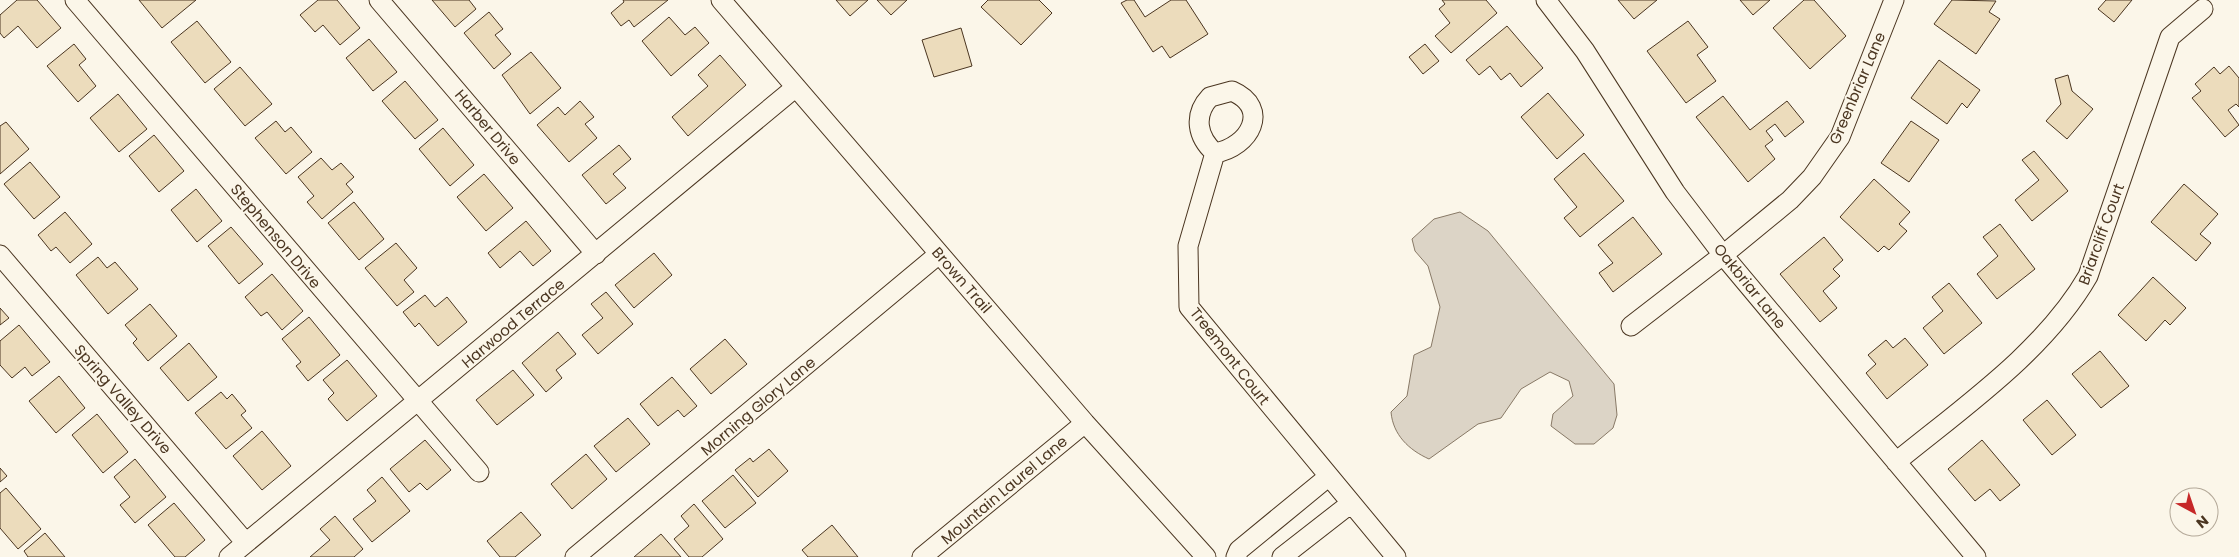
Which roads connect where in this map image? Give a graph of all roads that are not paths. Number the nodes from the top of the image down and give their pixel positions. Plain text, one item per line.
1 (75, 0) edge
2 (379, 0) edge
3 (721, 0) edge
4 (1546, 0) edge
5 (1894, 0) edge
6 (2203, 9) dead end
7 (796, 87) junction
8 (1215, 153) dead end
9 (596, 254) junction
10 (939, 254) junction
11 (0, 255) edge
12 (1724, 255) junction
13 (1631, 326) dead end
14 (418, 402) junction
15 (1085, 423) junction
16 (1896, 462) junction
17 (479, 472) dead end
18 (1328, 477) junction
19 (1350, 504) junction
20 (246, 543) junction
21 (229, 557) edge
22 (575, 557) edge
23 (922, 557) edge
24 (1206, 557) edge
25 (1236, 557) edge
26 (1282, 557) edge
27 (1396, 557) edge
28 (1976, 557) edge

1 - 14 street, Stephenson Drive
2 - 9 street, Harber Drive
3 - 7 street, Brown Trail
4 - 12 street, Oakbriar Lane
5 - 12 street, Greenbriar Lane
6 - 16 street, Briarcliff Court
7 - 9 street, Harwood Terrace
7 - 10 street, Brown Trail
8 - 18 street, Treemont Court
9 - 14 street, Harwood Terrace
10 - 15 street, Brown Trail
10 - 22 street, Morning Glory Lane
11 - 20 street, Spring Valley Drive
12 - 13 street, Greenbriar Lane
12 - 16 street, Oakbriar Lane
14 - 17 street, Stephenson Drive
14 - 20 street, Harwood Terrace
15 - 23 street, Mountain Laurel Lane
15 - 24 street, Brown Trail
16 - 28 street, Oakbriar Lane
18 - 19 street, Treemont Court
18 - 25 street
19 - 26 street
19 - 27 street, Treemont Court
20 - 21 street, Harwood Terrace

